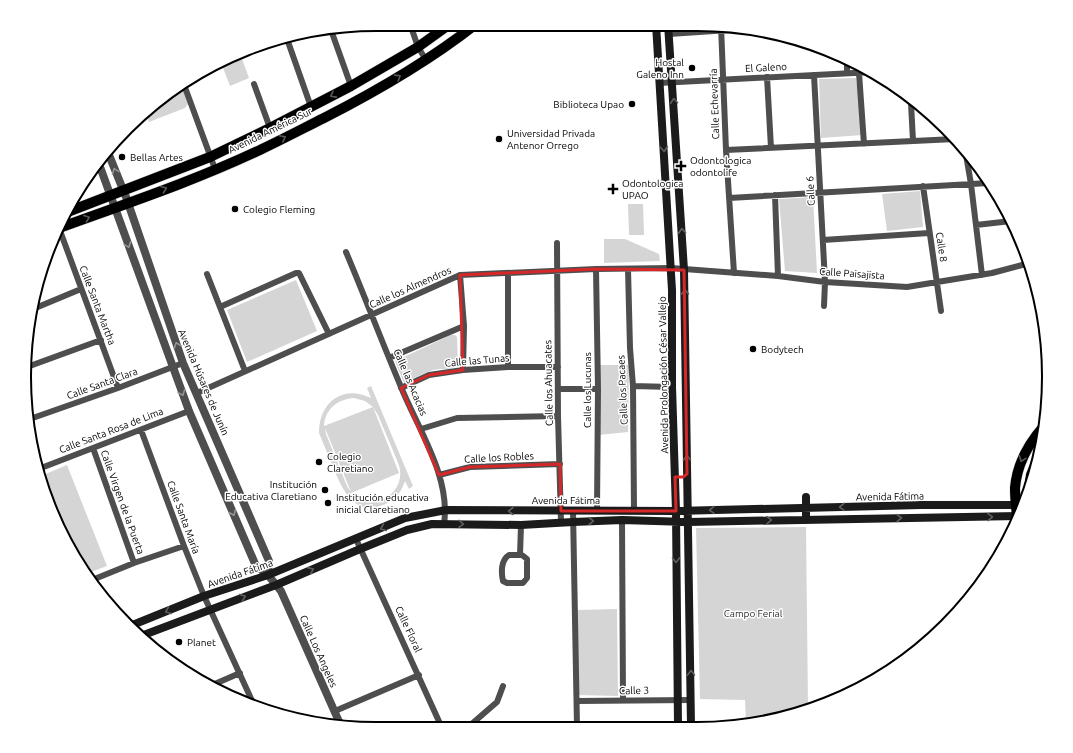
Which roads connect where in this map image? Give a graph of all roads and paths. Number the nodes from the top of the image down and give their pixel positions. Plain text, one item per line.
1 (412, 31) edge
2 (440, 31) edge
3 (466, 31) edge
4 (656, 31) edge
5 (669, 31) edge
6 (696, 31) edge
7 (722, 32) edge
8 (332, 34) edge
9 (670, 34) junction
10 (288, 43) edge
11 (418, 47) junction
12 (426, 60) junction
13 (847, 66) edge
14 (859, 72) joint
15 (848, 73) junction
16 (814, 75) junction
17 (767, 77) junction
18 (722, 79) junction
19 (673, 81) junction
20 (659, 83) junction
21 (254, 84) dead end
22 (351, 86) junction
23 (185, 89) edge
24 (911, 106) edge
25 (311, 107) junction
26 (270, 128) junction
27 (947, 139) edge
28 (913, 141) junction
29 (864, 144) junction
30 (818, 146) junction
31 (771, 148) junction
32 (726, 150) junction
33 (110, 157) edge
34 (210, 157) junction
35 (967, 162) edge
36 (101, 168) edge
37 (215, 169) junction
38 (983, 183) edge
39 (971, 184) junction
40 (923, 186) junction
41 (123, 192) junction
42 (820, 192) junction
43 (775, 195) junction
44 (111, 196) junction
45 (729, 198) junction
46 (128, 203) junction
47 (115, 208) junction
48 (74, 209) edge
49 (1005, 222) edge
50 (66, 225) edge
51 (976, 225) junction
52 (930, 233) junction
53 (62, 235) edge
54 (823, 240) junction
55 (557, 243) dead end
56 (346, 252) dead end
57 (1024, 265) edge
58 (671, 268) junction
59 (596, 269) junction
60 (628, 269) junction
61 (684, 270) junction
62 (557, 271) junction
63 (508, 273) junction
64 (734, 273) junction
65 (207, 274) dead end
66 (460, 275) junction
67 (982, 275) junction
68 (778, 276) junction
69 (825, 282) junction
70 (938, 282) junction
71 (81, 289) junction
72 (672, 290) junction
73 (824, 306) dead end
74 (39, 307) edge
75 (220, 307) junction
76 (942, 311) dead end
77 (372, 314) junction
78 (685, 314) junction
79 (464, 326) junction
80 (672, 332) junction
81 (329, 334) junction
82 (685, 334) junction
83 (101, 340) junction
84 (390, 358) junction
85 (183, 363) junction
86 (31, 365) edge
87 (172, 367) junction
88 (508, 367) junction
89 (558, 367) junction
90 (463, 370) junction
91 (245, 371) junction
92 (633, 386) junction
93 (672, 387) junction
94 (118, 388) junction
95 (402, 388) junction
96 (559, 389) junction
97 (598, 390) junction
98 (197, 392) junction
99 (189, 411) junction
100 (558, 416) junction
101 (34, 418) edge
102 (421, 429) junction
103 (141, 430) junction
104 (1037, 435) edge
105 (92, 448) junction
106 (226, 461) junction
107 (560, 464) junction
108 (212, 466) junction
109 (43, 467) edge
110 (675, 474) junction
111 (687, 474) junction
112 (439, 475) junction
113 (806, 496) dead end
114 (1019, 501) edge
115 (921, 505) junction
116 (1018, 505) edge
117 (806, 508) junction
118 (446, 510) junction
119 (597, 510) junction
120 (634, 510) junction
121 (561, 511) junction
122 (573, 511) junction
123 (676, 511) junction
124 (687, 511) junction
125 (1012, 516) edge
126 (921, 517) junction
127 (622, 520) junction
128 (806, 520) junction
129 (675, 521) junction
130 (561, 522) junction
131 (573, 522) junction
132 (688, 522) junction
133 (444, 524) junction
134 (521, 525) junction
135 (356, 539) junction
136 (184, 546) junction
137 (360, 548) junction
138 (520, 555) junction
139 (134, 563) junction
140 (268, 575) junction
141 (96, 578) edge
142 (276, 586) junction
143 (204, 596) junction
144 (211, 609) junction
145 (135, 624) edge
146 (146, 634) edge
147 (240, 673) junction
148 (419, 675) junction
149 (218, 683) edge
150 (503, 686) dead end
151 (251, 699) edge
152 (623, 700) junction
153 (678, 700) junction
154 (691, 700) junction
155 (577, 701) junction
156 (335, 711) junction
157 (338, 720) edge
158 (439, 722) edge
159 (474, 722) edge
160 (577, 722) edge
161 (678, 722) edge
162 (691, 722) edge

1 - 11 street
2 - 11 main road, Avenida América Sur
3 - 12 main road, Avenida América Sur
4 - 20 main road, Avenida Prolongación César Vallejo
5 - 9 main road
6 - 9 street
7 - 18 street, Calle Echevarría
8 - 22 street
9 - 19 main road
10 - 25 street
11 - 12 street
11 - 22 main road, Avenida América Sur
37 -> 12 main road, Avenida América Sur
13 - 15 street
14 - 15 street, El Galeno
14 - 29 street
15 - 16 street, El Galeno
16 - 17 street, El Galeno
16 - 30 street, Calle 6
17 - 18 street, El Galeno
17 - 31 street
18 - 19 street, El Galeno
18 - 32 street, Calle Echevarría
19 - 20 street, El Galeno
61 -> 19 main road
20 -> 58 main road, Avenida Prolongación César Vallejo
21 - 26 street
22 -> 25 main road, Avenida América Sur
23 - 34 street
24 - 28 street
25 - 26 main road, Avenida América Sur
26 - 34 main road, Avenida América Sur
27 - 28 street
28 - 29 street
29 - 30 street
30 - 31 street
30 - 42 street, Calle 6
31 - 32 street
32 - 45 street, Calle Echevarría
41 -> 33 street, Avenida Húsares de Junín
34 - 37 street
34 - 41 main road, Avenida América Sur
35 - 39 street
36 - 44 street
46 -> 37 main road, Avenida América Sur
38 - 39 street
39 - 40 street
39 - 51 street
40 - 42 street
40 - 52 street, Calle 8
41 - 44 main road, Avenida América Sur
41 - 46 street, Avenida Húsares de Junín
42 - 43 street
42 - 54 street, Calle 6
43 - 45 street
43 - 68 street
44 - 47 street
44 - 48 main road, Avenida América Sur
45 - 64 street, Calle Echevarría
46 - 47 main road, Avenida América Sur
85 -> 46 street, Avenida Húsares de Junín
50 -> 47 main road, Avenida América Sur
47 -> 87 street
49 - 51 street
51 - 67 street
52 - 54 street
52 - 70 street, Calle 8
53 - 71 street, Calle Santa Martha
54 - 69 street, Calle 6
55 - 62 street, Calle los Ahuacates
56 - 77 street, Calle las Acacias
57 - 67 street, Calle Paisajista
58 - 60 street, Calle los Almendros
58 - 61 street, Calle Paisajista
58 - 72 main road, Avenida Prolongación César Vallejo
59 - 60 street, Calle los Almendros
59 - 62 street, Calle los Almendros
59 - 97 street, Calle los Lucunas
60 - 92 street, Calle los Pacaes
61 - 64 street, Calle Paisajista
78 -> 61 main road
62 - 63 street, Calle los Almendros
62 - 89 street, Calle los Ahuacates
63 - 66 street, Calle los Almendros
63 - 88 street
64 - 68 street, Calle Paisajista
65 - 75 street
66 - 77 street, Calle los Almendros
66 - 79 street
67 - 70 street, Calle Paisajista
68 - 69 street, Calle Paisajista
69 - 70 street, Calle Paisajista
69 - 73 street, Calle 6
70 - 76 street, Calle 8
71 - 74 street
71 - 83 street, Calle Santa Martha
72 - 78 main road
72 - 80 main road, Avenida Prolongación César Vallejo
75 - 81 street
75 - 91 street
77 - 81 street, Calle los Almendros
77 - 84 street, Calle las Acacias
78 - 82 main road
79 - 84 street
79 - 90 street
80 - 82 main road
80 - 93 main road, Avenida Prolongación César Vallejo
81 - 91 street, Calle los Almendros
111 -> 82 main road
83 - 86 street
83 - 94 street, Calle Santa Martha
84 - 95 street, Calle las Acacias
85 - 87 street, Calle Santa Clara
85 - 98 street, Avenida Húsares de Junín
87 - 94 street, Calle Santa Clara
87 -> 99 street
88 - 89 street, Calle las Tunas
88 - 90 street, Calle las Tunas
89 - 96 street, Calle los Ahuacates
90 - 95 street, Calle las Tunas
91 - 98 street, Calle los Almendros
92 - 93 street
92 - 120 street, Calle los Pacaes
93 - 110 main road, Avenida Prolongación César Vallejo
94 - 101 street, Calle Santa Clara
95 - 102 street, Calle las Acacias
96 - 97 street
96 - 100 street, Calle los Ahuacates
97 - 119 street, Calle los Lucunas
98 - 106 street, Avenida Húsares de Junín
99 - 103 street, Calle Santa Rosa de Lima
99 - 108 street
100 - 102 street
100 - 107 street, Calle los Ahuacates
102 - 112 street, Calle las Acacias
103 - 105 street, Calle Santa Rosa de Lima
103 - 136 street, Calle Santa María
104 -> 114 main road
105 - 109 street, Calle Santa Rosa de Lima
105 - 139 street, Calle Virgen de la Puerta
106 - 108 street
106 - 140 street, Avenida Húsares de Junín
107 - 112 street, Calle los Robles
107 - 121 street, Calle los Ahuacates
108 -> 140 street
110 - 111 main road
110 - 123 main road, Avenida Prolongación César Vallejo
111 - 124 main road
112 - 118 street, Calle las Acacias
113 - 117 main road
115 - 116 main road, Avenida Fátima
115 -> 117 main road, Avenida Fátima
115 - 126 main road
117 -> 124 main road, Avenida Fátima
117 - 128 main road
121 -> 118 main road, Avenida Fátima
118 - 133 street, Calle las Acacias
118 -> 135 main road, Avenida Fátima
119 - 120 main road, Avenida Fátima
119 - 122 main road, Avenida Fátima
120 - 123 main road, Avenida Fátima
121 - 122 main road, Avenida Fátima
121 - 130 street, Calle los Ahuacates
122 - 131 street
123 - 124 main road, Avenida Fátima
123 - 129 main road, Avenida Prolongación César Vallejo
124 - 132 main road
126 -> 125 main road, Avenida Fátima
128 -> 126 main road, Avenida Fátima
127 - 129 main road, Avenida Fátima
131 -> 127 main road, Avenida Fátima
127 - 152 street
132 -> 128 main road, Avenida Fátima
129 - 132 main road, Avenida Fátima
129 -> 153 main road, Avenida Prolongación César Vallejo
130 - 131 main road, Avenida Fátima
130 - 134 main road, Avenida Fátima
131 - 155 street
154 -> 132 main road
133 -> 134 main road, Avenida Fátima
133 - 137 main road, Avenida Fátima
134 - 138 street
135 - 137 street, Calle Floral
135 - 140 main road, Avenida Fátima
136 - 139 street
136 - 143 street, Calle Santa María
142 -> 137 main road, Avenida Fátima
137 - 148 street, Calle Floral
138 - 138 street
139 - 141 street
140 - 142 street
140 - 143 main road, Avenida Fátima
144 -> 142 main road, Avenida Fátima
142 - 156 street, Calle Los Angeles
143 - 144 street, Calle Santa María
143 -> 145 main road, Avenida Fátima
144 - 146 main road, Avenida Fátima
144 - 147 street, Calle Santa María
147 - 149 street
147 - 151 street, Calle Santa María
148 - 156 street
148 - 158 street, Calle Floral
150 - 159 street
152 - 153 street, Calle 3
152 - 155 street, Calle 3
153 - 154 street, Calle 3
153 - 161 main road, Avenida Prolongación César Vallejo
154 - 162 main road
155 - 160 street
156 - 157 street, Calle Los Angeles

